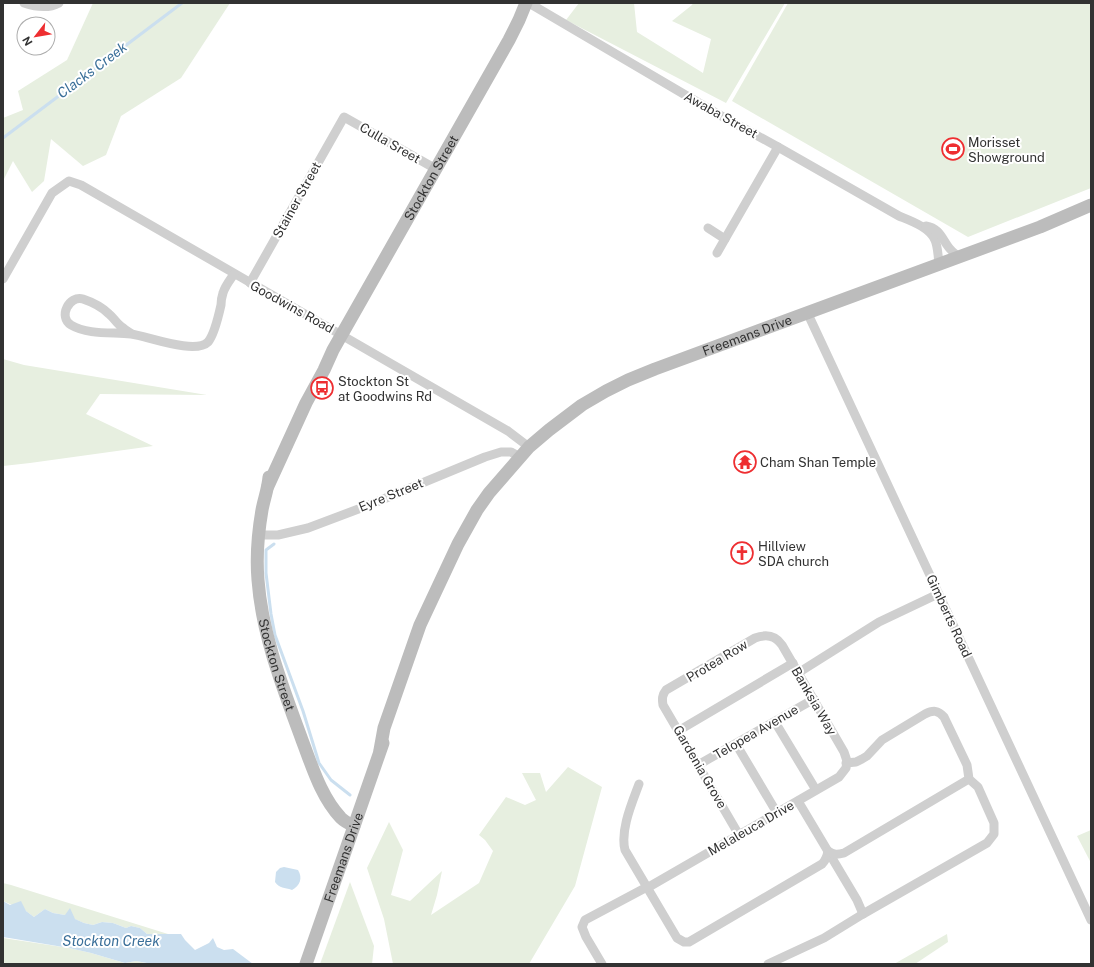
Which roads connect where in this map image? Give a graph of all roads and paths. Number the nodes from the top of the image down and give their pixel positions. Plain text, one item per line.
1 (24, 3) edge
2 (59, 3) edge
3 (527, 3) edge
4 (344, 117) joint
5 (778, 147) junction
6 (436, 169) junction
7 (1091, 205) edge
8 (915, 223) junction
9 (708, 228) dead end
10 (725, 239) junction
11 (717, 253) dead end
12 (959, 257) junction
13 (939, 264) junction
14 (234, 274) junction
15 (3, 279) edge
16 (250, 283) junction
17 (807, 312) junction
18 (132, 334) junction
19 (342, 335) junction
20 (529, 447) junction
21 (520, 457) junction
22 (259, 535) junction
23 (938, 594) junction
24 (779, 640) joint
25 (793, 663) junction
26 (798, 673) junction
27 (662, 699) joint
28 (814, 699) junction
29 (775, 722) junction
30 (678, 731) junction
31 (736, 744) junction
32 (846, 763) junction
33 (698, 765) junction
34 (969, 779) junction
35 (639, 784) dead end
36 (816, 790) junction
37 (798, 800) junction
38 (777, 813) junction
39 (354, 826) junction
40 (739, 835) junction
41 (828, 851) junction
42 (647, 887) junction
43 (863, 914) junction
44 (1091, 920) edge
45 (306, 962) edge
46 (602, 964) edge
47 (768, 964) edge

1 - 2 street
3 - 5 street, Awaba Street
3 - 6 main road, Stockton Street
4 - 6 street, Culla Sreet
4 - 16 street, Stainer Street
5 - 8 street, Awaba Street
5 - 10 street
6 - 19 main road, Stockton Street
7 - 12 main road, Freemans Drive
8 - 12 street, Awaba Street
8 - 13 street, Awaba Street
9 - 10 street
10 - 11 street
12 - 13 main road, Freemans Drive
13 - 17 main road, Freemans Drive
14 - 15 street, Goodwins Road
14 - 16 street, Goodwins Road
14 - 18 street
16 - 19 street, Goodwins Road
17 - 20 main road, Freemans Drive
17 - 23 street, Gimberts Road
18 - 18 street
19 - 20 street, Goodwins Road
19 - 22 main road, Stockton Street
20 - 21 main road, Freemans Drive
21 - 22 street, Eyre Street
21 - 39 main road, Freemans Drive
22 - 39 main road, Stockton Street
23 - 26 street
23 - 44 street, Gimberts Road
24 - 25 street, Banksia Way
24 - 27 street, Protea Row
25 - 26 street, Banksia Way
25 - 30 street
26 - 28 street, Banksia Way
27 - 30 street, Gardenia Grove
28 - 29 street, Telopea Avenue
28 - 32 street, Banksia Way
29 - 31 street, Telopea Avenue
29 - 36 street
30 - 33 street, Gardenia Grove
31 - 33 street, Telopea Avenue
31 - 38 street
32 - 34 street
32 - 36 street, Melaleuca Drive
33 - 40 street, Gardenia Grove
34 - 41 street
34 - 43 street
35 - 42 street
36 - 37 street, Melaleuca Drive
37 - 38 street, Melaleuca Drive
37 - 41 street
38 - 40 street, Melaleuca Drive
39 - 45 main road, Freemans Drive
40 - 42 street, Melaleuca Drive
41 - 42 street
41 - 43 street
42 - 46 street, Melaleuca Drive
43 - 47 street

